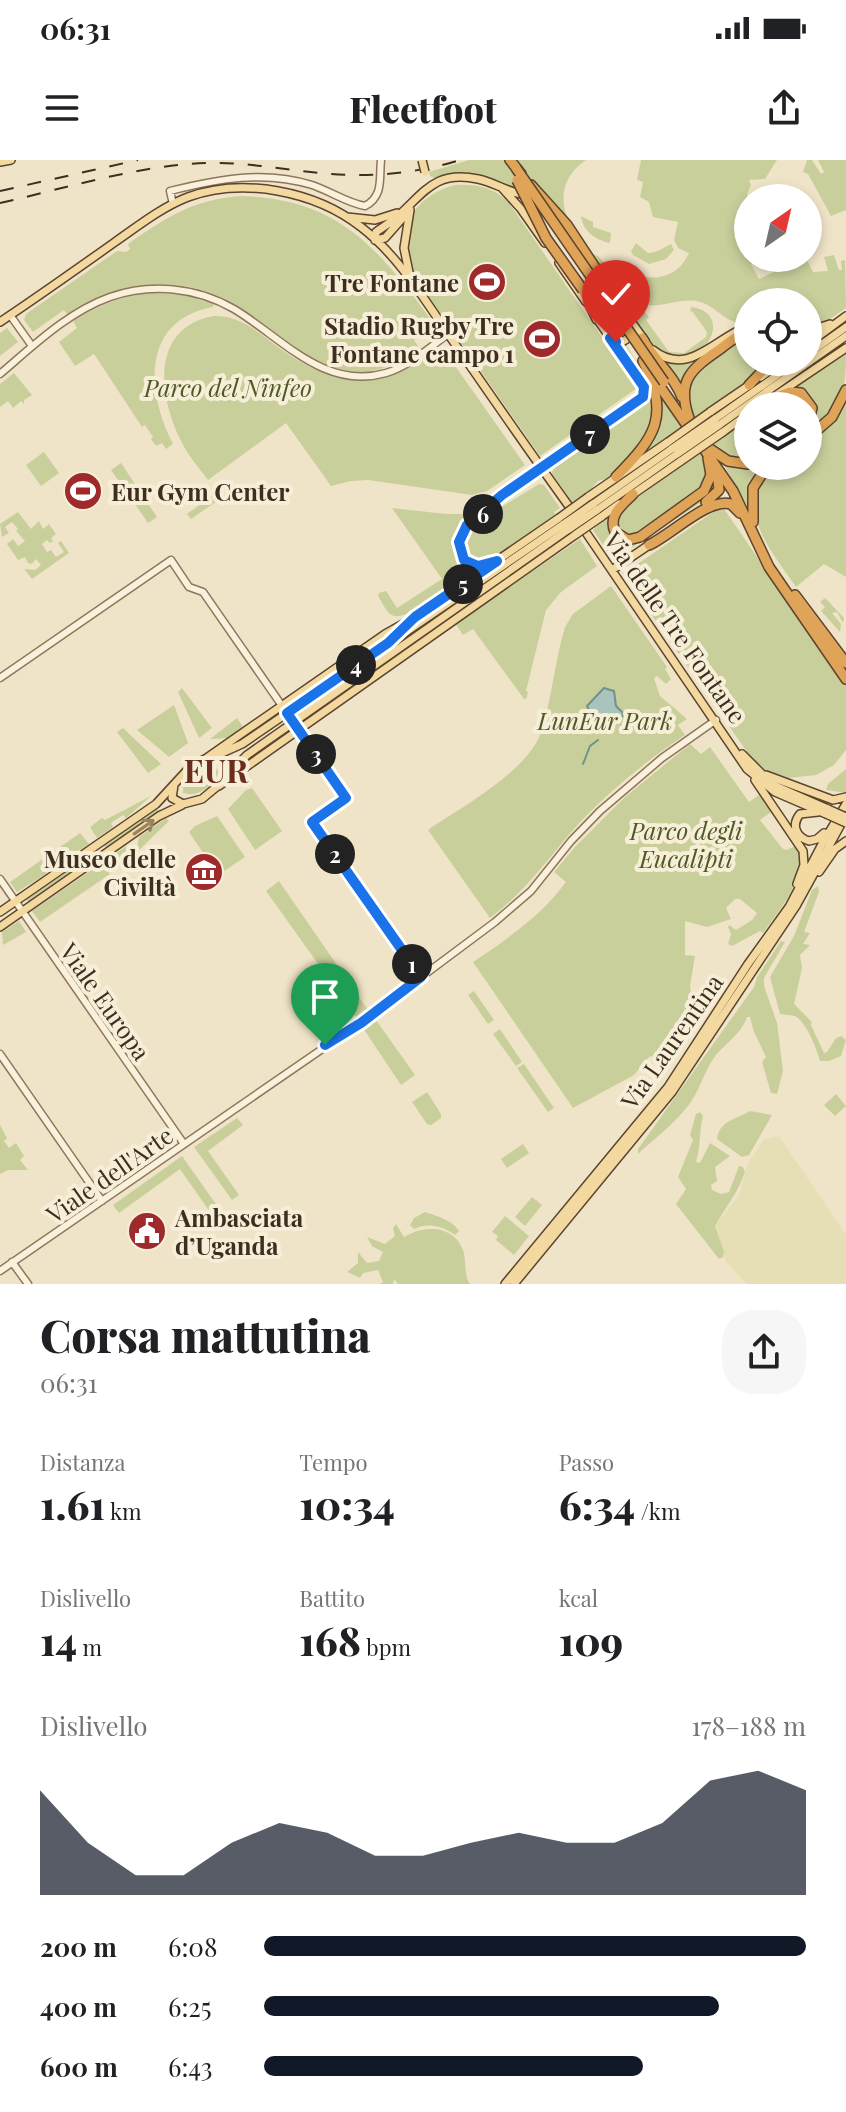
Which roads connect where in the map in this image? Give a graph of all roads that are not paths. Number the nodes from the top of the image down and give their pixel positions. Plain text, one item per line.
1 (11, 160) edge
2 (422, 160) edge
3 (503, 160) edge
4 (380, 161) edge
5 (0, 162) edge
6 (513, 164) edge
7 (265, 177) junction
8 (517, 180) junction
9 (428, 186) junction
10 (502, 188) junction
11 (264, 189) junction
12 (173, 204) junction
13 (408, 209) junction
14 (521, 209) junction
15 (345, 216) junction
16 (562, 226) dead end
17 (375, 240) junction
18 (412, 283) junction
19 (621, 307) junction
20 (10, 315) junction
21 (846, 316) edge
22 (597, 319) junction
23 (0, 322) edge
24 (846, 327) edge
25 (822, 328) edge
26 (448, 334) junction
27 (734, 334) edge
28 (822, 334) edge
29 (639, 335) junction
30 (610, 338) junction
31 (844, 338) edge
32 (734, 339) edge
33 (822, 344) edge
34 (32, 346) junction
35 (846, 348) edge
36 (0, 374) edge
37 (758, 376) edge
38 (762, 376) edge
39 (778, 376) edge
40 (660, 385) junction
41 (749, 385) junction
42 (846, 390) edge
43 (781, 392) edge
44 (684, 401) junction
45 (734, 418) edge
46 (717, 422) junction
47 (822, 427) edge
48 (675, 451) junction
49 (708, 451) junction
50 (734, 462) edge
51 (542, 468) junction
52 (630, 478) junction
53 (614, 479) junction
54 (758, 480) edge
55 (633, 494) junction
56 (568, 505) dead end
57 (595, 507) junction
58 (750, 525) junction
59 (567, 527) junction
60 (587, 534) dead end
61 (524, 542) junction
62 (649, 545) junction
63 (536, 548) junction
64 (508, 553) junction
65 (497, 561) junction
66 (537, 561) junction
67 (509, 566) junction
68 (612, 570) junction
69 (522, 571) junction
70 (794, 598) junction
71 (431, 606) junction
72 (440, 609) junction
73 (415, 617) junction
74 (424, 642) junction
75 (388, 643) junction
76 (402, 645) junction
77 (846, 653) edge
78 (846, 663) edge
79 (846, 672) edge
80 (0, 678) edge
81 (846, 679) edge
82 (284, 709) junction
83 (716, 720) junction
84 (296, 726) junction
85 (207, 759) junction
86 (748, 766) junction
87 (225, 777) junction
88 (174, 785) junction
89 (219, 786) junction
90 (188, 803) junction
91 (846, 808) edge
92 (827, 812) junction
93 (846, 823) edge
94 (846, 841) edge
95 (0, 879) edge
96 (801, 898) junction
97 (15, 901) junction
98 (789, 907) junction
99 (22, 911) junction
100 (0, 912) edge
101 (0, 927) edge
102 (421, 977) junction
103 (0, 1054) edge
104 (184, 1144) junction
105 (102, 1201) junction
106 (12, 1262) junction
107 (0, 1271) edge
108 (28, 1284) edge
109 (505, 1284) edge
110 (514, 1284) edge

1 - 5 main road
2 - 9 main road, bridge
3 - 8 highway
4 - 7 street
6 - 19 highway, bridge
6 - 40 highway, bridge
7 - 11 street
7 - 12 street
8 - 22 highway, bridge
8 - 40 highway, bridge
9 - 10 main road
9 - 13 main road
10 - 14 main road
10 - 14 main road
11 - 12 main road
11 - 15 main road
12 - 20 main road
13 - 15 main road
13 - 17 main road
13 - 18 main road
14 - 22 main road
15 - 17 main road
16 - 19 main road
17 - 18 main road
18 - 26 main road
19 - 29 main road
20 - 23 main road
20 - 34 street
21 - 25 main road
21 - 28 main road
22 - 30 main road
24 - 33 main road
26 - 34 street
26 - 51 main road
27 - 29 main road
29 - 30 main road
29 - 44 highway
30 - 51 main road
31 - 46 main road
32 - 44 highway
34 - 36 street
35 - 43 main road
37 - 41 highway
38 - 41 main road
39 - 46 main road
40 - 44 highway
40 - 53 highway
41 - 46 main road
42 - 47 highway
45 - 46 main road
46 - 48 main road, bridge
46 - 48 main road, bridge
48 - 52 main road
48 - 53 main road
48 - 55 main road
48 - 57 main road
49 - 50 highway
49 - 55 highway
49 - 58 highway
49 - 62 highway
51 - 56 main road
51 - 65 main road
52 - 53 main road
52 - 57 main road
53 - 57 main road
54 - 58 highway
55 - 57 main road
57 - 59 main road, bridge
57 - 59 main road, bridge
58 - 62 highway
58 - 70 highway
59 - 61 main road
59 - 63 main road
59 - 66 main road
60 - 68 main road, Via delle Tre Fontane
61 - 63 main road
61 - 64 main road
62 - 68 main road
63 - 66 main road
63 - 67 main road
64 - 65 main road
64 - 67 main road
65 - 71 main road
66 - 69 main road
67 - 69 main road
67 - 72 main road
67 - 76 main road
68 - 83 main road, Via delle Tre Fontane
69 - 74 main road
70 - 77 highway
70 - 78 highway
70 - 79 highway
70 - 81 highway
71 - 72 main road
71 - 73 main road
72 - 75 main road
73 - 75 main road
73 - 82 main road
74 - 76 main road
74 - 84 main road
75 - 82 main road
76 - 84 main road
80 - 82 street
82 - 84 street
82 - 85 main road
83 - 86 main road, Via delle Tre Fontane
83 - 102 street
84 - 87 main road
84 - 89 main road
84 - 102 street
85 - 87 main road
85 - 88 main road
86 - 91 main road
86 - 92 main road, Via delle Tre Fontane
86 - 98 main road
87 - 89 main road
88 - 90 main road
88 - 97 main road
89 - 90 main road
99 -> 90 main road
91 - 92 main road, Via delle Tre Fontane, bridge
91 - 92 main road
91 - 96 main road, Via Laurentina
91 - 98 main road, Via Laurentina
92 - 93 main road, Via delle Tre Fontane, bridge
94 - 96 main road
95 - 97 street, Viale Europa
96 - 110 main road, Via Laurentina
97 - 99 street, Viale Europa
97 - 100 main road
98 - 109 main road, Via Laurentina
99 - 101 main road
99 - 104 street, Viale Europa
102 - 104 street, Viale dell'Arte
103 - 105 street
104 - 105 street, Viale dell'Arte
105 - 106 street, Viale dell'Arte
106 - 107 street, Viale dell'Arte
106 - 108 street

